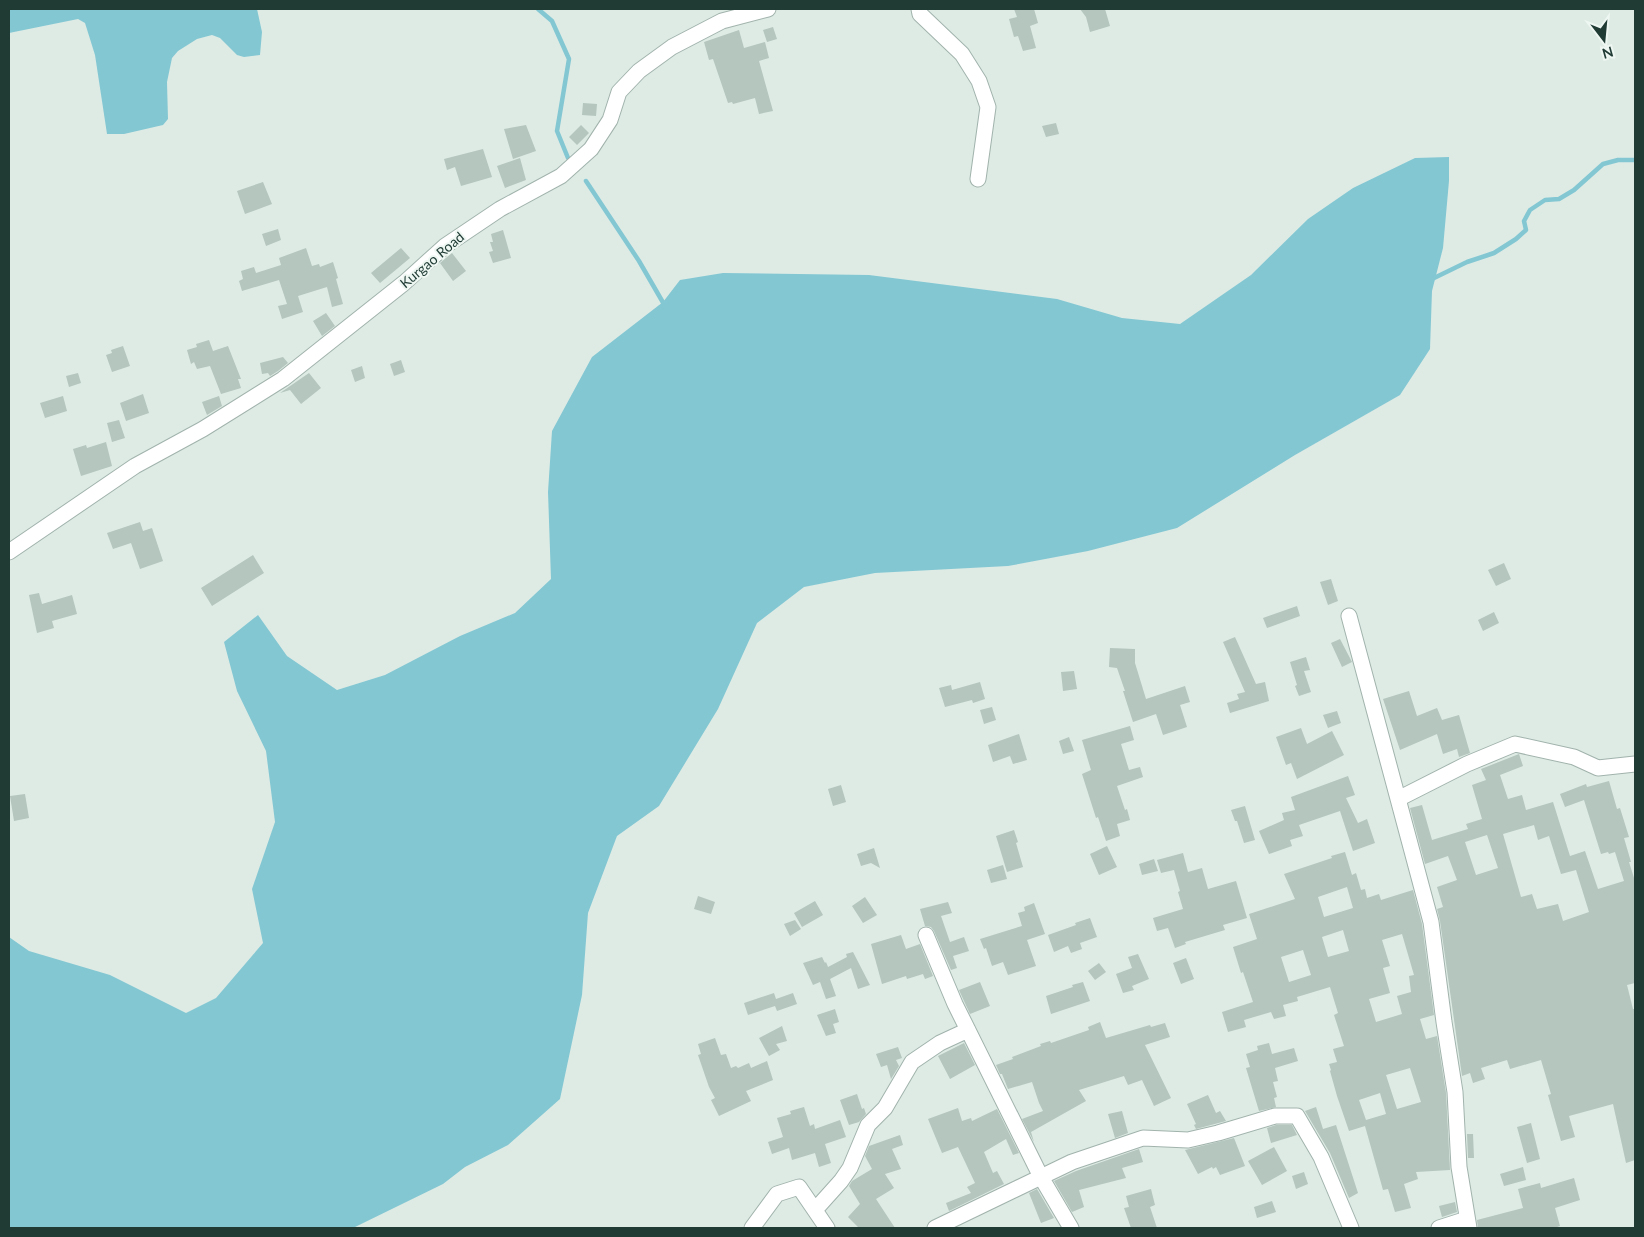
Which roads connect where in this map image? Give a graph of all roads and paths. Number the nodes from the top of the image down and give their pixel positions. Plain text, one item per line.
1 (768, 9) edge
2 (919, 9) edge
3 (978, 178) dead end
4 (9, 552) edge
5 (1349, 616) dead end
6 (1635, 764) edge
7 (1398, 799) junction
8 (926, 936) dead end
9 (968, 1030) junction
10 (1041, 1177) junction
11 (815, 1210) junction
12 (1468, 1224) edge
13 (752, 1228) edge
14 (828, 1228) edge
15 (935, 1228) edge
16 (1071, 1228) edge
17 (1351, 1228) edge
18 (1439, 1228) edge

1 - 4 street, Kurgao Road
2 - 3 street
5 - 7 street
6 - 7 street
7 - 12 street
8 - 9 street
9 - 10 street
9 - 11 street
10 - 15 street
10 - 16 street
10 - 17 street
11 - 13 street
11 - 14 street
12 - 18 street

